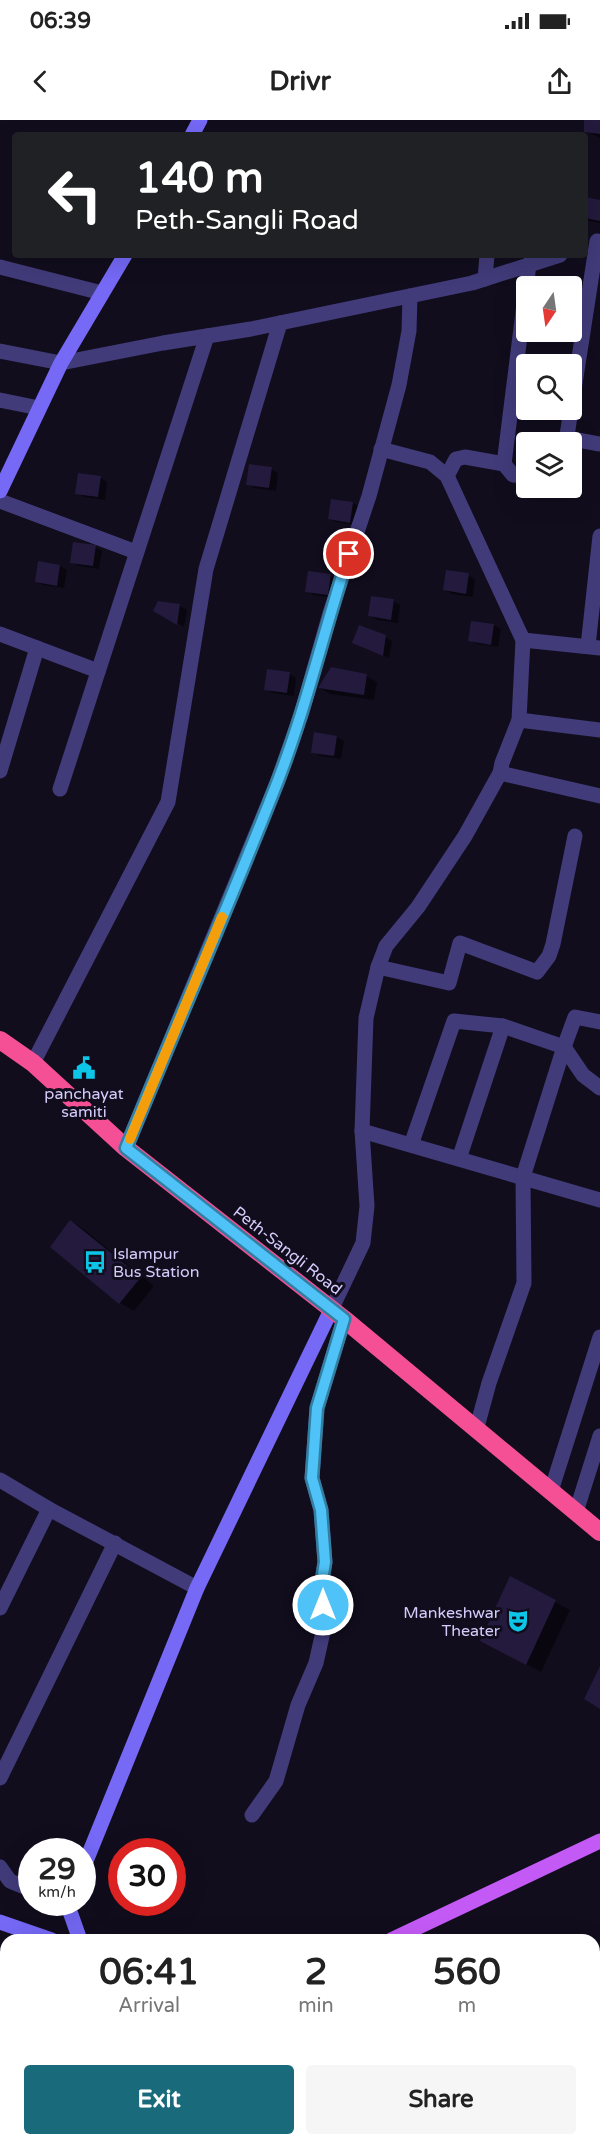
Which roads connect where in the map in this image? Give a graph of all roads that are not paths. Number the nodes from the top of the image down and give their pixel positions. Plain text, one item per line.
1 (594, 242) edge
2 (123, 258) edge
3 (487, 258) edge
4 (550, 258) edge
5 (529, 264) junction
6 (0, 267) edge
7 (485, 279) junction
8 (102, 293) junction
9 (410, 296) junction
10 (280, 323) junction
11 (207, 336) junction
12 (0, 351) edge
13 (61, 363) junction
14 (0, 400) edge
15 (39, 408) junction
16 (568, 432) edge
17 (582, 442) edge
18 (600, 444) edge
19 (381, 449) junction
20 (504, 464) junction
21 (516, 475) edge
22 (447, 476) junction
23 (0, 491) edge
24 (0, 501) edge
25 (600, 536) edge
26 (136, 552) junction
27 (599, 559) edge
28 (0, 634) edge
29 (523, 640) junction
30 (594, 647) edge
31 (37, 648) junction
32 (98, 671) junction
33 (519, 720) junction
34 (600, 730) edge
35 (0, 771) edge
36 (500, 773) junction
37 (60, 789) dead end
38 (600, 796) edge
39 (575, 836) dead end
40 (378, 967) junction
41 (600, 1022) edge
42 (502, 1026) junction
43 (0, 1040) edge
44 (564, 1047) junction
45 (33, 1063) junction
46 (600, 1088) edge
47 (362, 1131) junction
48 (411, 1145) junction
49 (126, 1148) junction
50 (459, 1159) junction
51 (523, 1178) junction
52 (600, 1200) edge
53 (338, 1314) junction
54 (600, 1337) edge
55 (477, 1427) junction
56 (600, 1436) edge
57 (0, 1480) edge
58 (551, 1491) junction
59 (49, 1509) junction
60 (576, 1512) junction
61 (600, 1532) edge
62 (115, 1543) junction
63 (197, 1588) junction
64 (0, 1608) edge
65 (0, 1778) edge
66 (252, 1815) dead end
67 (95, 1838) edge
68 (600, 1840) edge
69 (0, 1867) edge
70 (18, 1884) edge
71 (71, 1916) edge
72 (0, 1922) edge
73 (35, 1934) edge
74 (78, 1934) edge
75 (404, 1934) edge

1 - 16 street
2 - 8 street
3 - 7 street
4 - 5 street
5 - 7 street
5 - 20 street
6 - 8 street
7 - 9 street
8 - 13 street
9 - 10 street
9 - 19 street
10 - 11 street
10 - 45 street
11 - 13 street
11 - 26 street
12 - 13 street
13 - 15 street
14 - 15 street
15 - 23 street
17 - 18 street
19 - 22 street
19 - 49 street
20 - 21 street
20 - 22 street
22 - 29 street
24 - 26 street
25 - 27 street
26 - 32 street
27 - 30 street
28 - 31 street
29 - 30 street
29 - 33 street
31 - 32 street
31 - 35 street
32 - 37 street
33 - 34 street
33 - 36 street
36 - 38 street
36 - 40 street
39 - 40 street
40 - 47 street
41 - 44 street
42 - 44 street
42 - 48 street
42 - 50 street
43 - 45 highway, Peth-Sangli Road
44 - 46 street
44 - 51 street
45 - 49 highway, Peth-Sangli Road
47 - 48 street
47 - 53 street
48 - 50 street
49 - 53 highway, Peth-Sangli Road
50 - 51 street
51 - 52 street
51 - 55 street
53 - 55 highway, Peth-Sangli Road
53 - 63 street
53 - 66 street
54 - 58 street
55 - 58 highway, Peth-Sangli Road
56 - 60 street
57 - 59 street
58 - 60 highway, Peth-Sangli Road
59 - 62 street
59 - 64 street
60 - 61 highway, Peth-Sangli Road
62 - 63 street
62 - 65 street
63 - 67 street
68 - 75 main road
69 - 70 street
71 - 74 street
72 - 73 street

